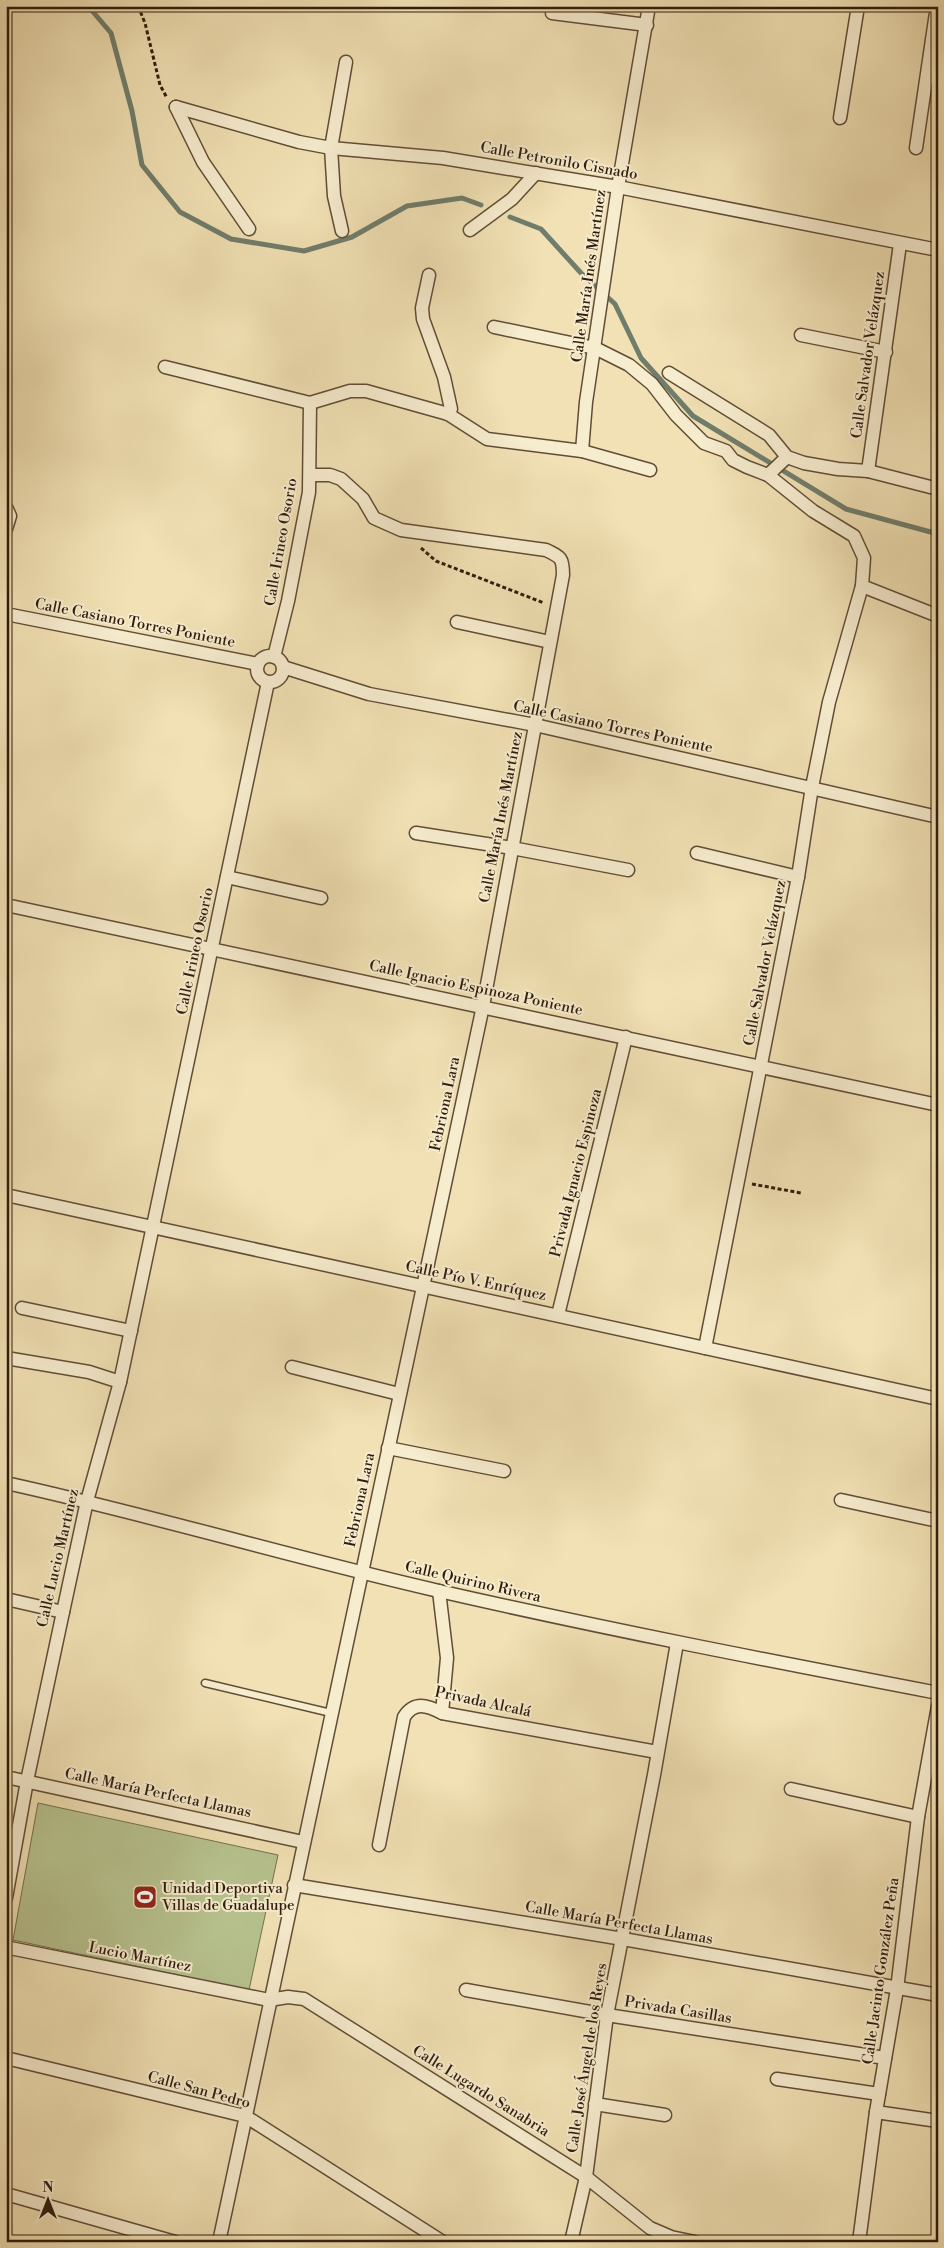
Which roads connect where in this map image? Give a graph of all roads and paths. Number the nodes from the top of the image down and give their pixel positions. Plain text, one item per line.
1 (138, 6) edge
2 (649, 6) edge
3 (858, 6) edge
4 (937, 6) edge
5 (552, 13) dead end
6 (647, 25) junction
7 (346, 62) dead end
8 (176, 107) junction
9 (840, 118) dead end
10 (331, 148) junction
11 (916, 148) dead end
12 (536, 173) junction
13 (618, 187) junction
14 (249, 229) dead end
15 (470, 230) dead end
16 (342, 231) dead end
17 (900, 244) junction
18 (938, 250) edge
19 (429, 275) dead end
20 (494, 327) dead end
21 (801, 335) dead end
22 (595, 348) junction
23 (886, 352) junction
24 (165, 367) dead end
25 (669, 373) dead end
26 (310, 403) junction
27 (448, 414) junction
28 (582, 452) junction
29 (787, 457) junction
30 (650, 470) dead end
31 (868, 471) junction
32 (310, 475) junction
33 (768, 476) junction
34 (938, 489) edge
35 (7, 508) edge
36 (6, 530) edge
37 (401, 530) junction
38 (862, 586) junction
39 (556, 608) junction
40 (6, 614) edge
41 (938, 616) edge
42 (457, 622) dead end
43 (550, 642) junction
44 (274, 657) junction
45 (258, 664) junction
46 (283, 667) junction
47 (268, 682) junction
48 (535, 725) junction
49 (812, 787) junction
50 (938, 817) edge
51 (416, 833) dead end
52 (512, 848) junction
53 (696, 853) dead end
54 (628, 870) dead end
55 (227, 877) junction
56 (798, 877) junction
57 (321, 898) dead end
58 (6, 905) edge
59 (213, 948) junction
60 (483, 1006) junction
61 (626, 1038) junction
62 (762, 1067) junction
63 (938, 1105) edge
64 (739, 1182) junction
65 (800, 1194) dead end
66 (6, 1195) edge
67 (153, 1227) junction
68 (422, 1286) junction
69 (22, 1308) dead end
70 (558, 1315) junction
71 (131, 1331) junction
72 (705, 1348) junction
73 (6, 1358) edge
74 (292, 1367) dead end
75 (120, 1382) junction
76 (399, 1394) junction
77 (938, 1399) edge
78 (388, 1448) junction
79 (504, 1471) dead end
80 (6, 1483) edge
81 (841, 1500) dead end
82 (87, 1501) junction
83 (938, 1521) edge
84 (361, 1572) junction
85 (439, 1591) junction
86 (6, 1599) edge
87 (63, 1612) junction
88 (677, 1643) junction
89 (206, 1683) dead end
90 (938, 1693) edge
91 (938, 1706) edge
92 (331, 1712) junction
93 (442, 1713) junction
94 (657, 1752) junction
95 (6, 1777) edge
96 (28, 1781) junction
97 (790, 1789) dead end
98 (918, 1817) junction
99 (303, 1842) junction
100 (380, 1844) dead end
101 (294, 1885) junction
102 (6, 1898) edge
103 (622, 1939) junction
104 (6, 1944) edge
105 (897, 1988) junction
106 (466, 1990) dead end
107 (938, 1995) edge
108 (269, 2000) junction
109 (607, 2015) junction
110 (6, 2058) edge
111 (885, 2058) junction
112 (777, 2079) dead end
113 (879, 2094) junction
114 (595, 2104) junction
115 (876, 2112) junction
116 (245, 2116) junction
117 (665, 2116) dead end
118 (938, 2121) edge
119 (586, 2177) junction
120 (6, 2194) edge
121 (175, 2242) edge
122 (219, 2242) edge
123 (443, 2242) edge
124 (571, 2242) edge
125 (695, 2242) edge
126 (859, 2242) edge

1 - 8 path
2 - 6 street, Calle María Inés Martínez
3 - 9 street
4 - 11 street
5 - 6 street
6 - 13 street, Calle María Inés Martínez
7 - 10 street
8 - 10 street, Calle Petronilo Cisnado
8 - 14 street
10 - 12 street, Calle Petronilo Cisnado
10 - 16 street
12 - 13 street, Calle Petronilo Cisnado
12 - 15 street
13 - 17 street, Calle Petronilo Cisnado
13 - 22 street, Calle María Inés Martínez
17 - 18 street, Calle Petronilo Cisnado
17 - 23 street, Calle Salvador Velázquez
19 - 27 street
20 - 22 street, Calle Salvador Velázquez
21 - 23 street
22 - 28 street, Calle María Inés Martínez
22 - 33 street, Calle Salvador Velázquez
23 - 31 street, Calle Salvador Velázquez
24 - 26 street
25 - 29 street
26 - 27 street
26 - 32 street, Calle Irineo Osorio
27 - 28 street
28 - 30 street
29 - 31 street
29 - 33 street
31 - 34 street
32 - 37 street
32 - 44 street, Calle Irineo Osorio
33 - 38 street, Calle Salvador Velázquez
35 - 36 street
37 - 39 path
37 - 39 street, Calle María Inés Martínez
38 - 41 street
38 - 49 street, Calle Salvador Velázquez
39 - 43 street, Calle María Inés Martínez
40 - 45 street, Calle Casiano Torres Poniente
42 - 43 street
43 - 48 street, Calle María Inés Martínez
44 - 45 street
44 - 46 street
45 - 47 street
46 - 47 street
46 - 48 street, Calle Casiano Torres Poniente
47 - 55 street, Calle Irineo Osorio
48 - 49 street, Calle Casiano Torres Poniente
48 - 52 street, Calle María Inés Martínez
49 - 50 street, Calle Casiano Torres Poniente
49 - 56 street, Calle Salvador Velázquez
51 - 52 street
52 - 54 street
52 - 60 street, Calle María Inés Martínez
53 - 56 street
55 - 57 street
55 - 59 street, Calle Irineo Osorio
56 - 62 street, Calle Salvador Velázquez
58 - 59 street, Calle Ignacio Espinoza Poniente
59 - 60 street, Calle Ignacio Espinoza Poniente
59 - 67 street, Calle Irineo Osorio
60 - 61 street, Calle Ignacio Espinoza Poniente
60 - 68 street, Febriona Lara
61 - 62 street, Calle Ignacio Espinoza Poniente
61 - 70 street, Privada Ignacio Espinoza
62 - 63 street, Calle Ignacio Espinoza Poniente
62 - 64 street, Calle Salvador Velázquez
64 - 65 path
64 - 72 street, Calle Salvador Velázquez
66 - 67 street, Calle Pío V. Enríquez
67 - 68 street, Calle Pío V. Enríquez
67 - 71 street, Calle Lucio Martínez
68 - 70 street, Calle Pío V. Enríquez
68 - 76 street, Febriona Lara
69 - 71 street
70 - 72 street, Calle Pío V. Enríquez
71 - 75 street, Calle Lucio Martínez
72 - 77 street, Calle Pío V. Enríquez
73 - 75 street
74 - 76 street
75 - 82 street, Calle Lucio Martínez
76 - 78 street, Febriona Lara
78 - 79 street
78 - 84 street, Febriona Lara
80 - 82 street, Calle Quirino Rivera
81 - 83 street
82 - 84 street, Calle Quirino Rivera
82 - 87 street, Calle Lucio Martínez
84 - 85 street, Calle Quirino Rivera
84 - 92 street, Febriona Lara
85 - 88 street, Calle Quirino Rivera
85 - 93 street
86 - 87 street
87 - 96 street, Calle Lucio Martínez
88 - 90 street, Calle Quirino Rivera
88 - 94 street, Calle José Ángel de los Reyes
89 - 92 lane
91 - 98 street, Calle Jacinto González Peña
92 - 99 street, Febriona Lara
93 - 94 street, Privada Alcalá
93 - 100 street, Privada Alcalá
94 - 103 street, Calle José Ángel de los Reyes
95 - 96 street, Calle María Perfecta Llamas
96 - 99 street, Calle María Perfecta Llamas
96 - 102 street, Calle Lucio Martínez
97 - 98 street
98 - 105 street, Calle Jacinto González Peña
99 - 101 street, Febriona Lara
101 - 103 street, Calle María Perfecta Llamas
101 - 108 street, Febriona Lara
103 - 105 street, Calle María Perfecta Llamas
103 - 109 street, Calle José Ángel de los Reyes
104 - 108 street, Lucio Martínez
105 - 107 street, Calle María Perfecta Llamas
105 - 111 street, Calle Jacinto González Peña
106 - 109 street, Privada Casillas
108 - 116 street, Febriona Lara
108 - 119 street, Calle Lugardo Sanabria
109 - 111 street, Privada Casillas
109 - 114 street, Calle José Ángel de los Reyes
110 - 116 street, Calle San Pedro
111 - 113 street, Calle Jacinto González Peña
112 - 113 street
113 - 115 street, Calle Jacinto González Peña
114 - 117 street
114 - 119 street, Calle José Ángel de los Reyes
115 - 118 street
115 - 126 street, Calle Jacinto González Peña
116 - 122 street, Febriona Lara
116 - 123 street, Calle San Pedro
119 - 124 street, Calle José Ángel de los Reyes
119 - 125 street, Calle Lugardo Sanabria
120 - 121 street

